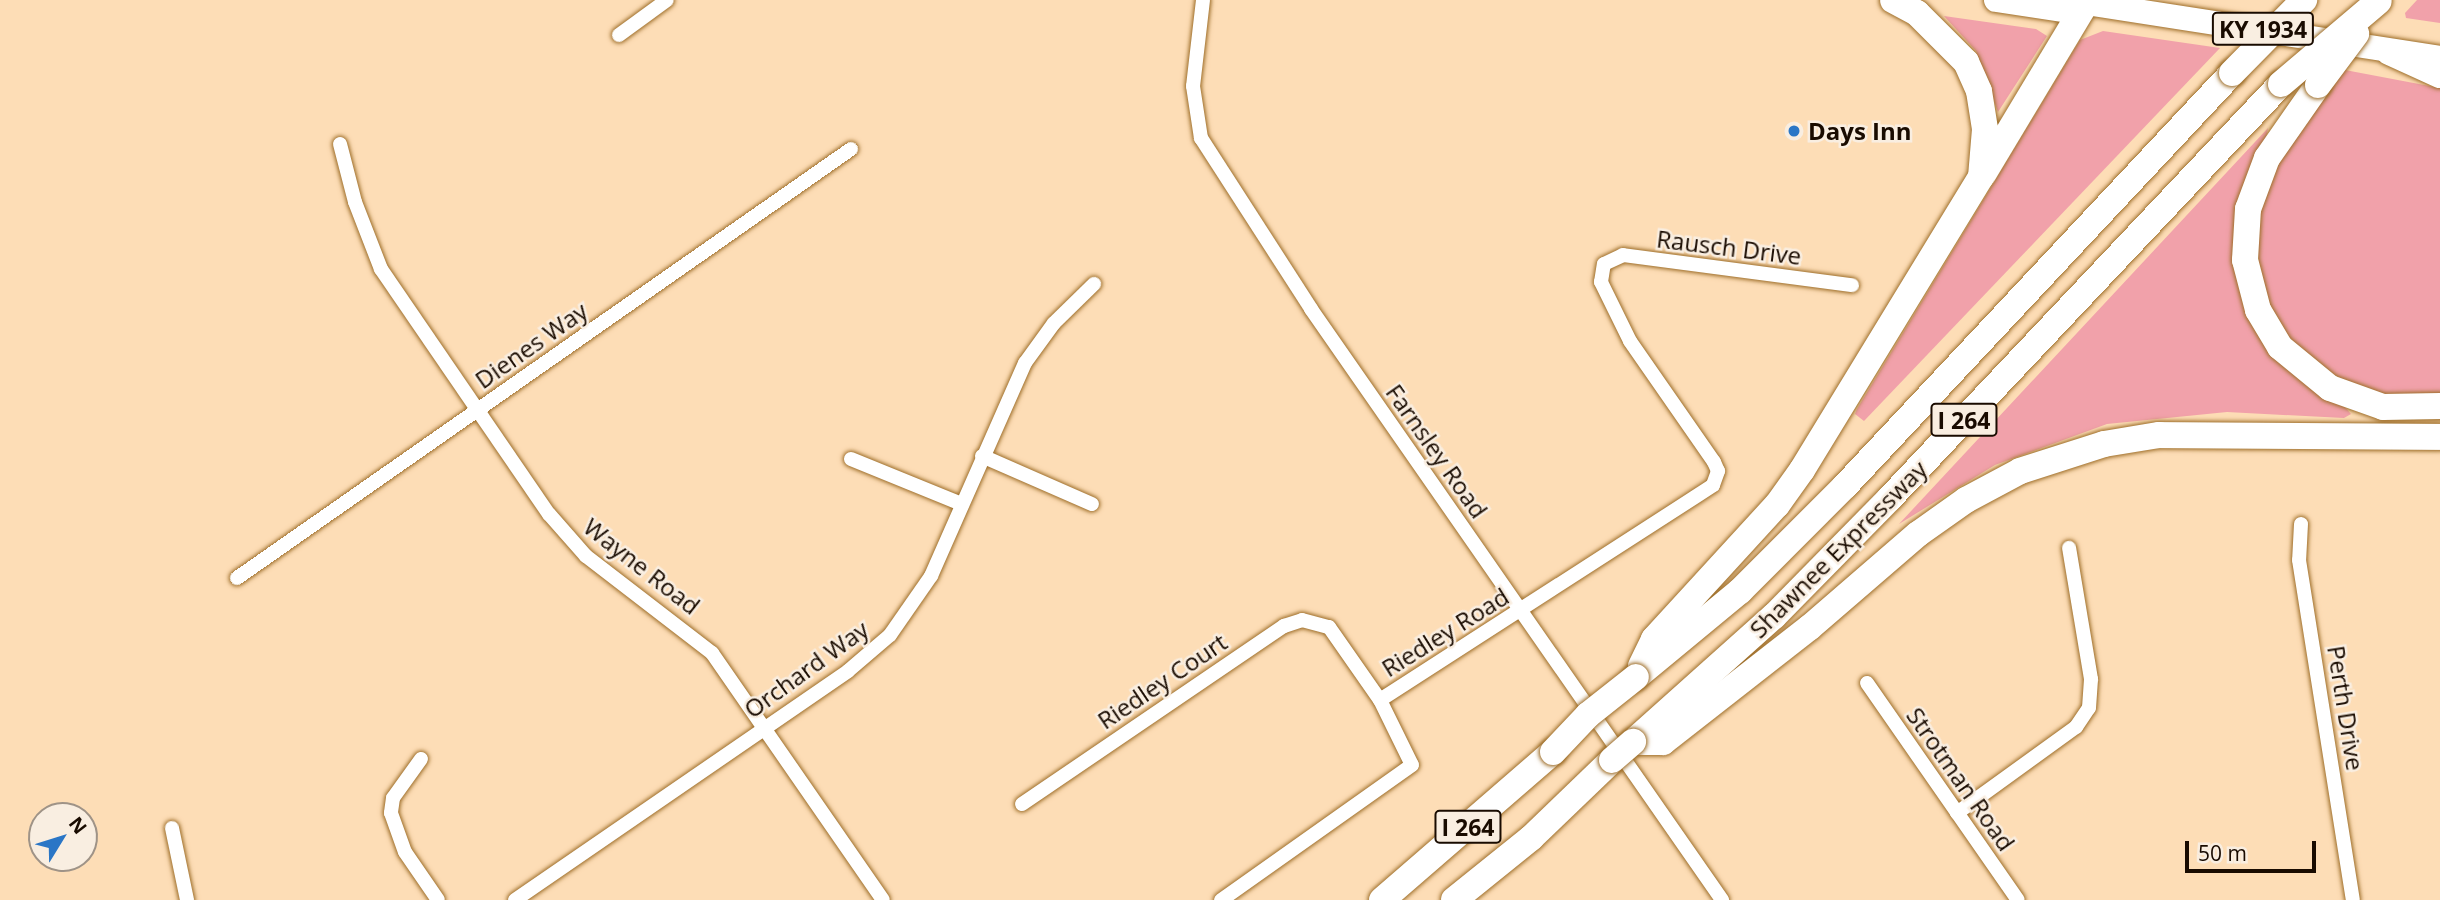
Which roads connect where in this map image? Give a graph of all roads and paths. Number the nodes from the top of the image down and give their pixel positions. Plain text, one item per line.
1 (667, 0) edge
2 (1203, 0) edge
3 (1892, 0) edge
4 (1997, 0) edge
5 (2304, 0) edge
6 (2380, 1) edge
7 (2085, 2) edge
8 (619, 35) dead end
9 (2389, 52) junction
10 (2440, 58) edge
11 (2440, 75) edge
12 (340, 144) dead end
13 (851, 149) dead end
14 (1981, 177) junction
15 (1094, 284) dead end
16 (1852, 285) dead end
17 (2440, 406) edge
18 (476, 411) junction
19 (2440, 437) edge
20 (982, 456) junction
21 (851, 459) dead end
22 (1717, 476) joint
23 (962, 504) junction
24 (1093, 504) dead end
25 (2301, 524) dead end
26 (2069, 548) dead end
27 (237, 578) dead end
28 (1521, 609) junction
29 (1636, 677) junction
30 (1867, 683) dead end
31 (1380, 700) junction
32 (765, 727) junction
33 (1633, 742) junction
34 (421, 759) dead end
35 (1022, 804) dead end
36 (1957, 813) junction
37 (172, 828) dead end
38 (187, 900) edge
39 (438, 900) edge
40 (515, 900) edge
41 (883, 900) edge
42 (1221, 900) edge
43 (1382, 900) edge
44 (1454, 900) edge
45 (1723, 900) edge
46 (2018, 900) edge
47 (2353, 900) edge

1 - 8 street
2 - 28 street, Farnsley Road
3 - 14 highway
4 - 7 highway, KY 1934
5 - 29 highway, Shawnee Expressway / I 264, bridge
6 - 17 highway, bridge
6 - 33 highway, Shawnee Expressway / I 264, bridge
7 - 9 highway, KY 1934
7 - 14 highway
9 - 10 highway, KY 1934
9 - 11 highway
12 - 18 street, Wayne Road
13 - 18 street, Dienes Way
14 - 29 highway
15 - 20 street, Orchard Way
16 - 22 street, Rausch Drive
18 - 27 street, Dienes Way
18 - 32 street, Wayne Road
19 - 33 highway
20 - 23 street, Orchard Way
20 - 24 street
21 - 23 street
22 - 28 street, Riedley Road
23 - 32 street, Orchard Way
25 - 47 street, Perth Drive
26 - 36 street
28 - 31 street, Riedley Road
28 - 45 street, Farnsley Road
29 - 43 highway, Shawnee Expressway / I 264, bridge
30 - 36 street, Strotman Road
31 - 35 street, Riedley Court
31 - 42 street, Riedley Road
32 - 40 street, Orchard Way
32 - 41 street, Wayne Road
33 - 44 highway, Shawnee Expressway / I 264, bridge
34 - 39 street
36 - 46 street, Strotman Road
37 - 38 street

